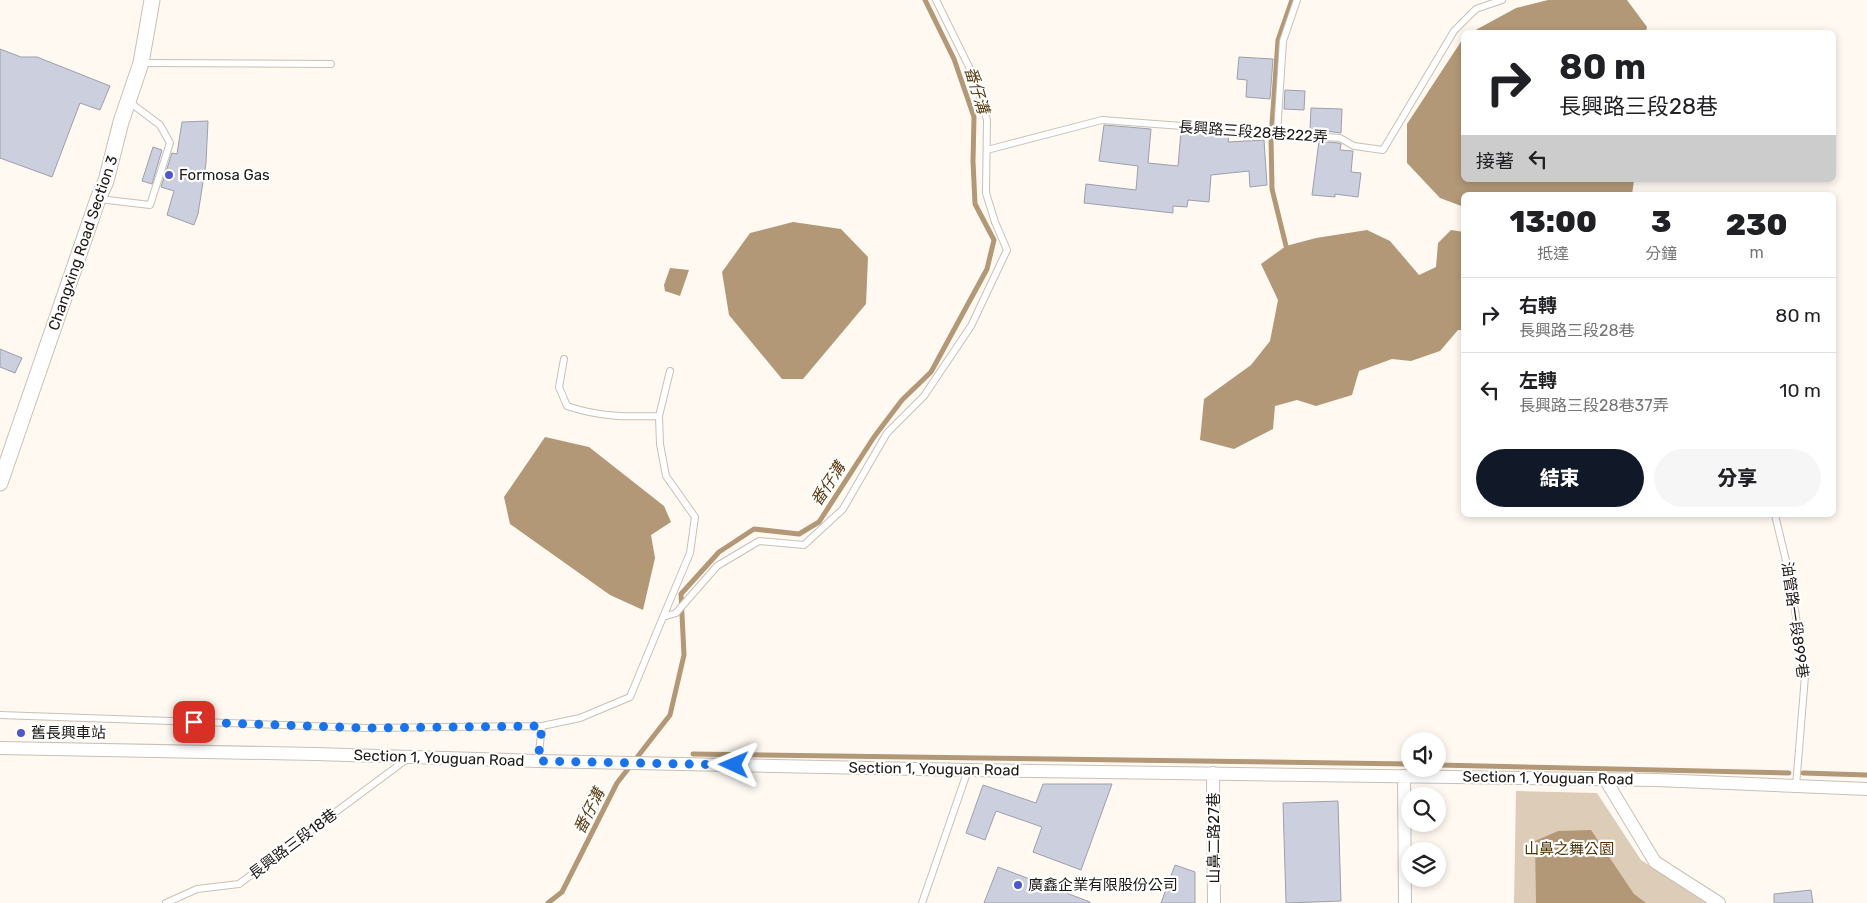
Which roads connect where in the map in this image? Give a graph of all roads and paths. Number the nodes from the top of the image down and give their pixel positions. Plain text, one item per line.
1 (152, 0) edge
2 (936, 0) edge
3 (1297, 0) edge
4 (1502, 0) edge
5 (141, 63) junction
6 (331, 64) dead end
7 (128, 101) junction
8 (1277, 133) junction
9 (987, 150) junction
10 (98, 199) junction
11 (564, 359) dead end
12 (670, 371) dead end
13 (659, 416) junction
14 (0, 483) edge
15 (1775, 517) edge
16 (663, 617) junction
17 (0, 715) edge
18 (542, 726) junction
19 (0, 748) edge
20 (408, 758) junction
21 (538, 761) junction
22 (968, 770) junction
23 (1213, 773) junction
24 (1401, 776) edge
25 (1404, 777) edge
26 (1446, 777) edge
27 (1605, 779) junction
28 (1796, 786) junction
29 (1867, 789) edge
30 (166, 903) edge
31 (922, 903) edge
32 (1214, 903) edge
33 (1405, 903) edge
34 (1718, 903) edge

1 - 5 street, Changxing Road Section 3
2 - 9 lane
3 - 8 lane
4 - 8 lane, 長興路三段28巷222弄
5 - 6 lane
5 - 7 street, Changxing Road Section 3
7 - 10 street, Changxing Road Section 3
7 - 10 lane
8 - 9 lane, 長興路三段28巷222弄
9 - 16 lane
10 - 14 street, Changxing Road Section 3
11 - 13 lane
12 - 13 lane
13 - 16 lane
15 - 28 lane, 油管路一段899巷
16 - 18 lane
17 - 18 lane
18 - 21 lane
19 - 20 street, Section 1, Youguan Road
20 - 21 street, Section 1, Youguan Road
20 - 30 lane, 長興路三段18巷
21 - 22 street, Section 1, Youguan Road
22 - 23 street, Section 1, Youguan Road
22 - 31 lane
23 - 24 street, Section 1, Youguan Road
23 - 32 street, 山鼻二路27巷
25 - 33 street
26 - 27 street, Section 1, Youguan Road
27 - 28 street, Section 1, Youguan Road
27 - 34 street
28 - 29 street, Section 1, Youguan Road

